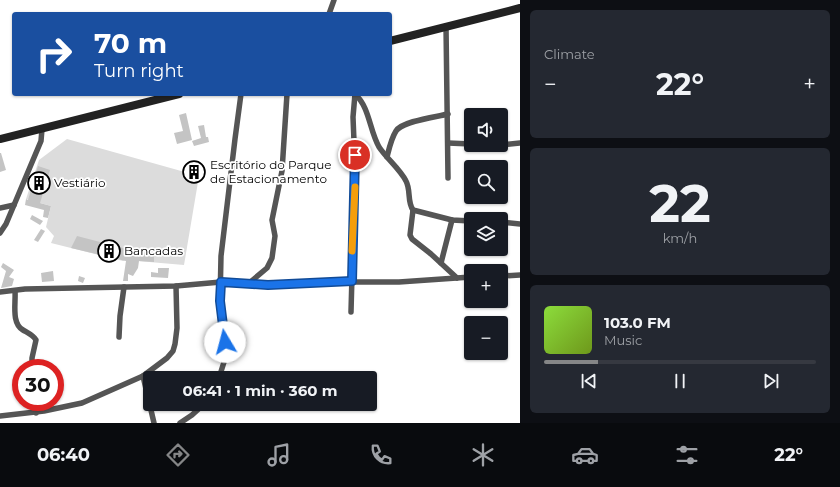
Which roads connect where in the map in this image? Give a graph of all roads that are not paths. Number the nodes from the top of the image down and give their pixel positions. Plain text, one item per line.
1 (334, 0) edge
2 (520, 8) edge
3 (330, 12) edge
4 (446, 26) junction
5 (392, 40) edge
6 (171, 96) edge
7 (242, 96) edge
8 (286, 96) edge
9 (355, 96) edge
10 (357, 96) edge
11 (448, 114) junction
12 (42, 129) junction
13 (0, 139) edge
14 (448, 143) junction
15 (464, 144) edge
16 (520, 144) edge
17 (508, 145) edge
18 (387, 157) junction
19 (448, 178) dead end
20 (14, 205) junction
21 (0, 208) edge
22 (412, 210) junction
23 (452, 220) junction
24 (464, 221) edge
25 (508, 223) edge
26 (520, 224) edge
27 (0, 233) edge
28 (441, 263) junction
29 (520, 275) edge
30 (508, 276) edge
31 (457, 278) junction
32 (464, 278) edge
33 (352, 281) junction
34 (221, 282) junction
35 (248, 284) junction
36 (176, 286) junction
37 (124, 287) junction
38 (16, 291) junction
39 (0, 292) edge
40 (351, 312) dead end
41 (119, 337) dead end
42 (32, 359) edge
43 (150, 371) edge
44 (221, 371) edge
45 (143, 376) edge
46 (151, 411) edge
47 (196, 411) edge
48 (36, 412) joint
49 (0, 416) edge
50 (154, 423) edge
51 (180, 423) edge

1 - 3 street
2 - 4 main road
4 - 5 main road
4 - 11 street
6 - 12 main road
7 - 34 street
8 - 35 street
9 - 33 street
10 - 18 street
11 - 14 street
11 - 18 street
12 - 13 main road
12 - 20 street
14 - 15 street
14 - 19 street
16 - 17 street
18 - 22 street
20 - 21 street
20 - 27 street
22 - 23 street
22 - 28 street
23 - 24 street
23 - 28 street
25 - 26 street
28 - 31 street
29 - 30 street
31 - 32 street
31 - 33 street
33 - 35 street
33 - 40 street
34 - 35 street
34 - 36 street
34 - 44 street
36 - 37 street
36 - 43 street
37 - 38 street
37 - 41 street
38 - 39 street
38 - 42 street
45 - 48 street
46 - 50 street
47 - 51 street
48 - 49 street

